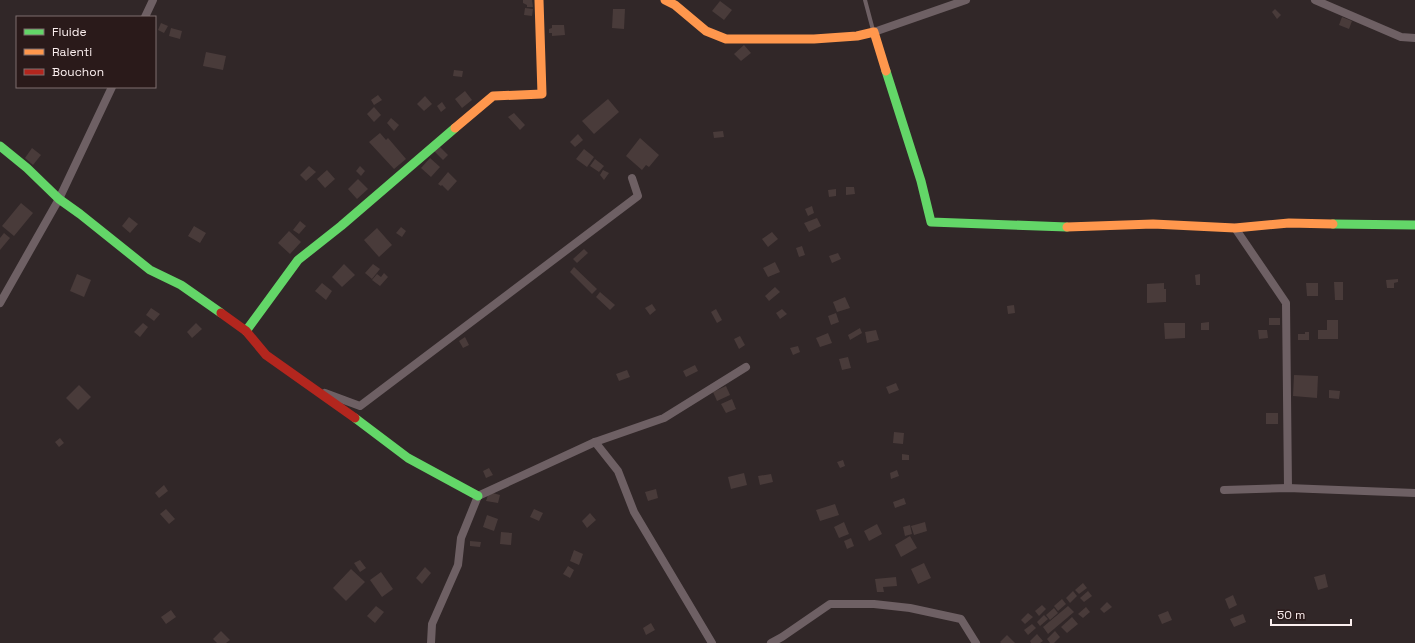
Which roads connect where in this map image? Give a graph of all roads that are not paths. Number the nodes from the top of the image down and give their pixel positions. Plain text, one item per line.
1 (153, 0) edge
2 (539, 0) edge
3 (665, 0) edge
4 (865, 0) edge
5 (966, 0) edge
6 (1315, 0) edge
7 (145, 16) edge
8 (874, 32) junction
9 (1415, 38) edge
10 (112, 88) edge
11 (0, 146) edge
12 (632, 178) dead end
13 (59, 199) junction
14 (1415, 225) edge
15 (1235, 228) junction
16 (0, 303) edge
17 (246, 331) junction
18 (746, 367) dead end
19 (315, 389) junction
20 (595, 442) junction
21 (1288, 488) junction
22 (1224, 490) dead end
23 (1415, 492) edge
24 (478, 496) junction
25 (431, 643) edge
26 (712, 643) edge
27 (771, 643) edge
28 (976, 643) edge

1 - 7 street
2 - 17 street
3 - 8 street
4 - 8 lane
5 - 8 street
6 - 9 street
8 - 15 street
10 - 13 street
11 - 13 street
12 - 19 street
13 - 16 street
13 - 17 street
14 - 15 street
15 - 21 street
17 - 19 street
18 - 20 street
19 - 24 street
20 - 24 street
20 - 26 street
21 - 22 street
21 - 23 street
24 - 25 street
27 - 28 street

